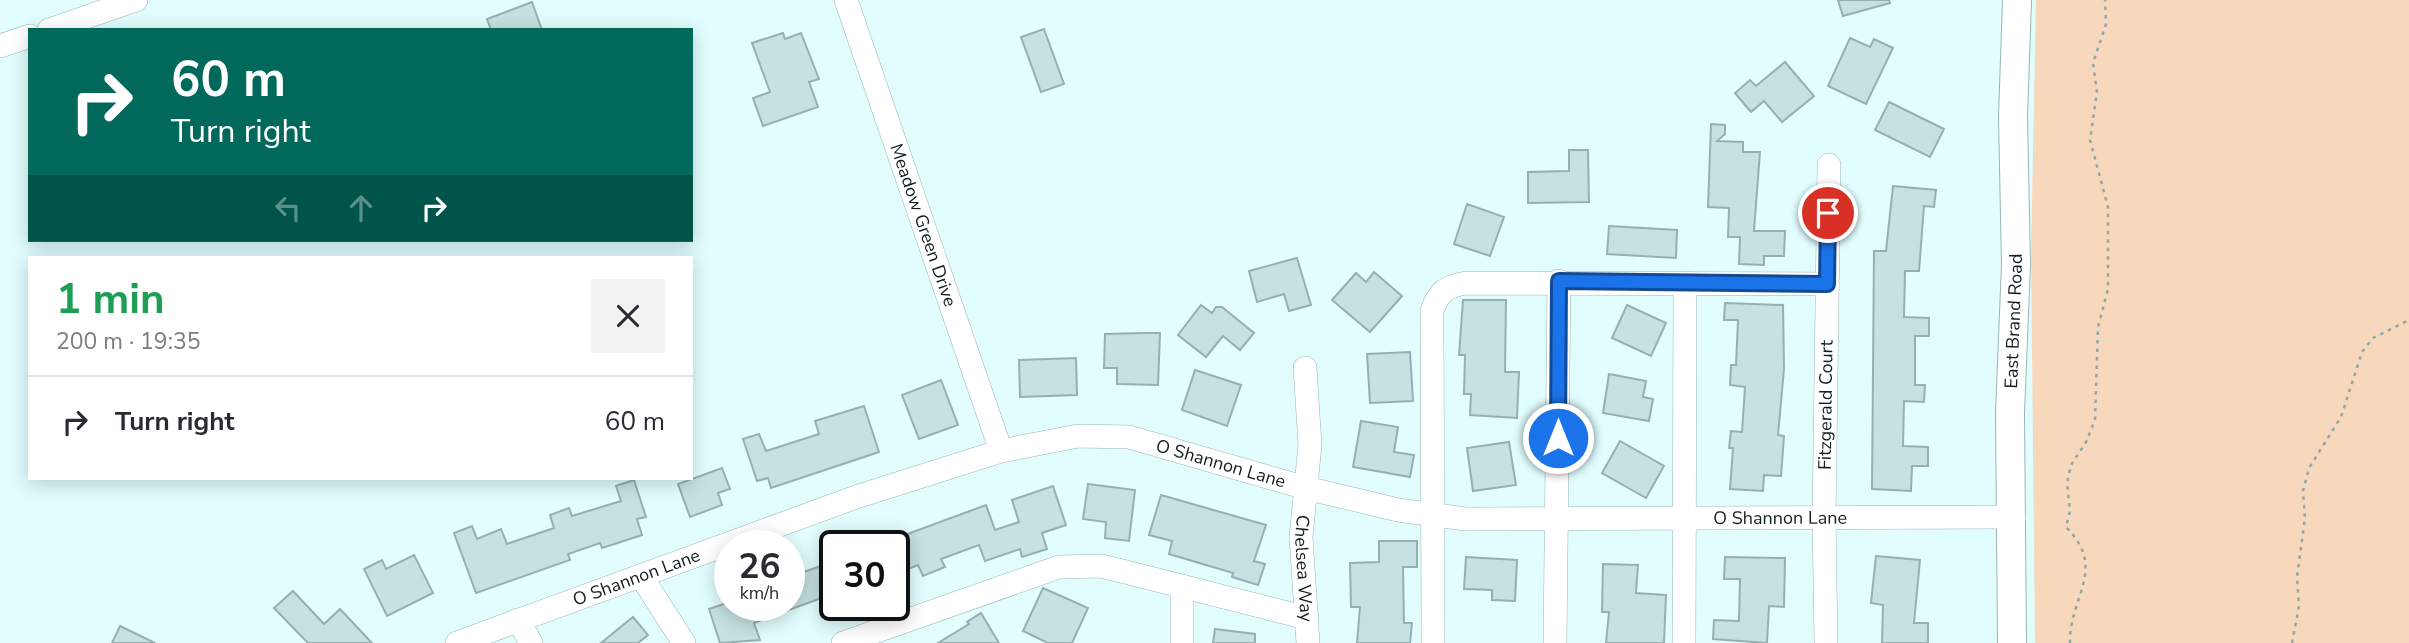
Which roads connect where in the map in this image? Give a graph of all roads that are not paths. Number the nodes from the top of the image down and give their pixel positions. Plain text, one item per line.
1 (135, 0) edge
2 (846, 0) edge
3 (2017, 0) edge
4 (55, 28) edge
5 (28, 37) edge
6 (0, 46) edge
7 (1829, 165) dead end
8 (1559, 281) junction
9 (1685, 283) junction
10 (1827, 284) junction
11 (1305, 368) dead end
12 (1002, 451) junction
13 (1306, 488) junction
14 (1435, 515) junction
15 (1558, 517) junction
16 (1683, 517) junction
17 (1824, 517) junction
18 (2014, 517) junction
19 (641, 576) junction
20 (1182, 586) junction
21 (1307, 618) junction
22 (518, 620) junction
23 (457, 643) edge
24 (531, 643) edge
25 (684, 643) edge
26 (843, 643) edge
27 (1182, 643) edge
28 (1308, 643) edge
29 (1433, 643) edge
30 (1555, 643) edge
31 (1684, 643) edge
32 (1826, 643) edge
33 (2012, 643) edge

1 - 4 street
2 - 12 street, Meadow Green Drive
3 - 18 main road, East Brand Road
5 - 6 street
7 - 10 street, Fitzgerald Court
8 - 9 street
8 - 14 street
8 - 15 street
9 - 10 street
9 - 16 street
10 - 17 street, Fitzgerald Court
11 - 13 street, Chelsea Way
12 - 13 street, O Shannon Lane
12 - 19 street, O Shannon Lane
13 - 14 street, O Shannon Lane
13 - 21 street, Chelsea Way
14 - 15 street, O Shannon Lane
14 - 29 street
15 - 16 street, O Shannon Lane
15 - 30 street
16 - 17 street, O Shannon Lane
16 - 31 street
17 - 18 street, O Shannon Lane
17 - 32 street, Fitzgerald Court
18 - 33 main road, East Brand Road
19 - 22 street, O Shannon Lane
19 - 25 street
20 - 21 street
20 - 26 street
20 - 27 street
21 - 28 street, Chelsea Way
22 - 23 street, O Shannon Lane
22 - 24 street

